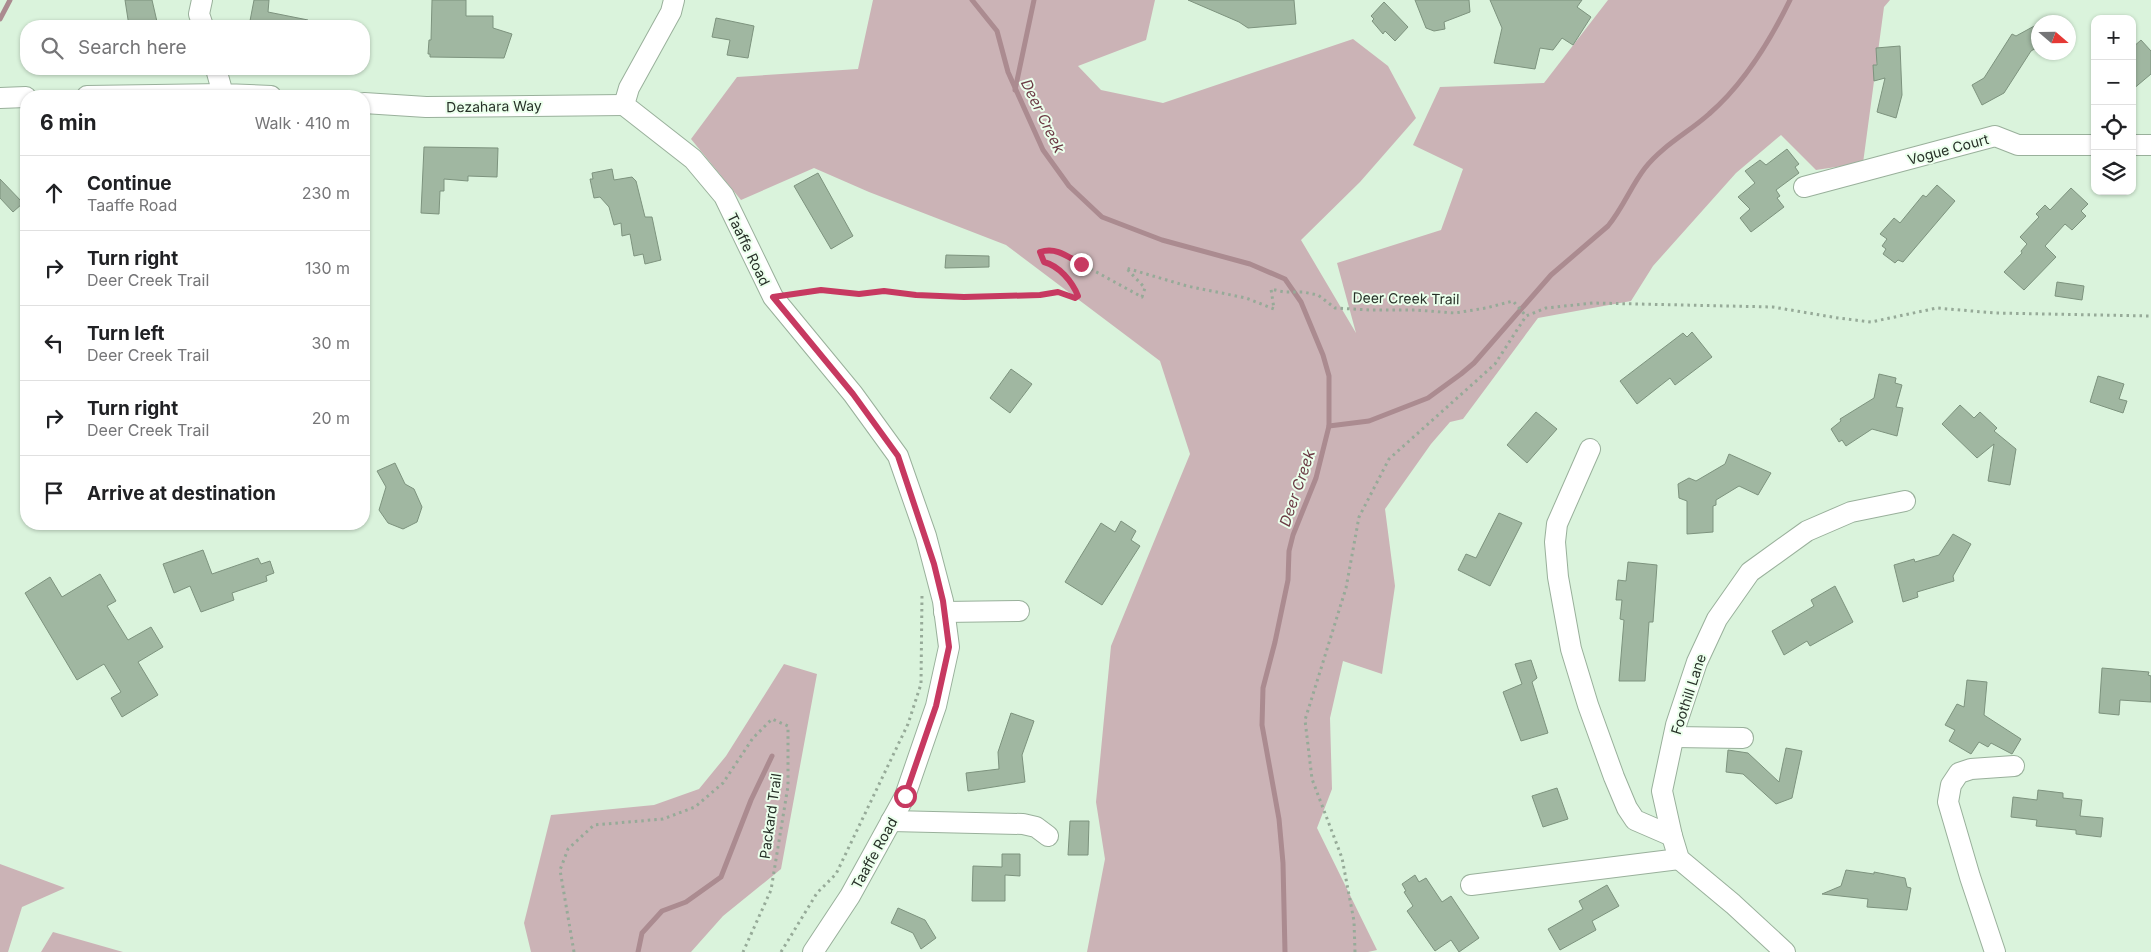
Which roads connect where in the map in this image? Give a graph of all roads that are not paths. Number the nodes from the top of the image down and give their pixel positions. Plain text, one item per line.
1 (202, 0) edge
2 (674, 0) edge
3 (201, 20) edge
4 (218, 75) edge
5 (222, 90) edge
6 (0, 98) edge
7 (20, 98) edge
8 (370, 103) edge
9 (624, 105) junction
10 (2091, 145) edge
11 (2136, 145) edge
12 (2151, 145) edge
13 (1804, 187) dead end
14 (1590, 449) dead end
15 (1905, 500) dead end
16 (1019, 611) dead end
17 (944, 612) junction
18 (1674, 737) junction
19 (1743, 738) dead end
20 (2014, 766) dead end
21 (892, 821) junction
22 (1048, 836) dead end
23 (1672, 836) junction
24 (1679, 859) junction
25 (1471, 885) dead end
26 (813, 952) edge
27 (1785, 952) edge
28 (1995, 952) edge

1 - 3 street
2 - 9 street
4 - 5 street
6 - 7 street
8 - 9 street, Dezahara Way
9 - 17 street, Taaffe Road
10 - 13 street, Vogue Court
11 - 12 street
14 - 23 street
15 - 18 street, Foothill Lane
16 - 17 street
17 - 21 street, Taaffe Road
18 - 19 street
18 - 23 street, Foothill Lane
20 - 28 street
21 - 22 street
21 - 26 street, Taaffe Road
23 - 24 street, Foothill Lane
24 - 25 street
24 - 27 street

